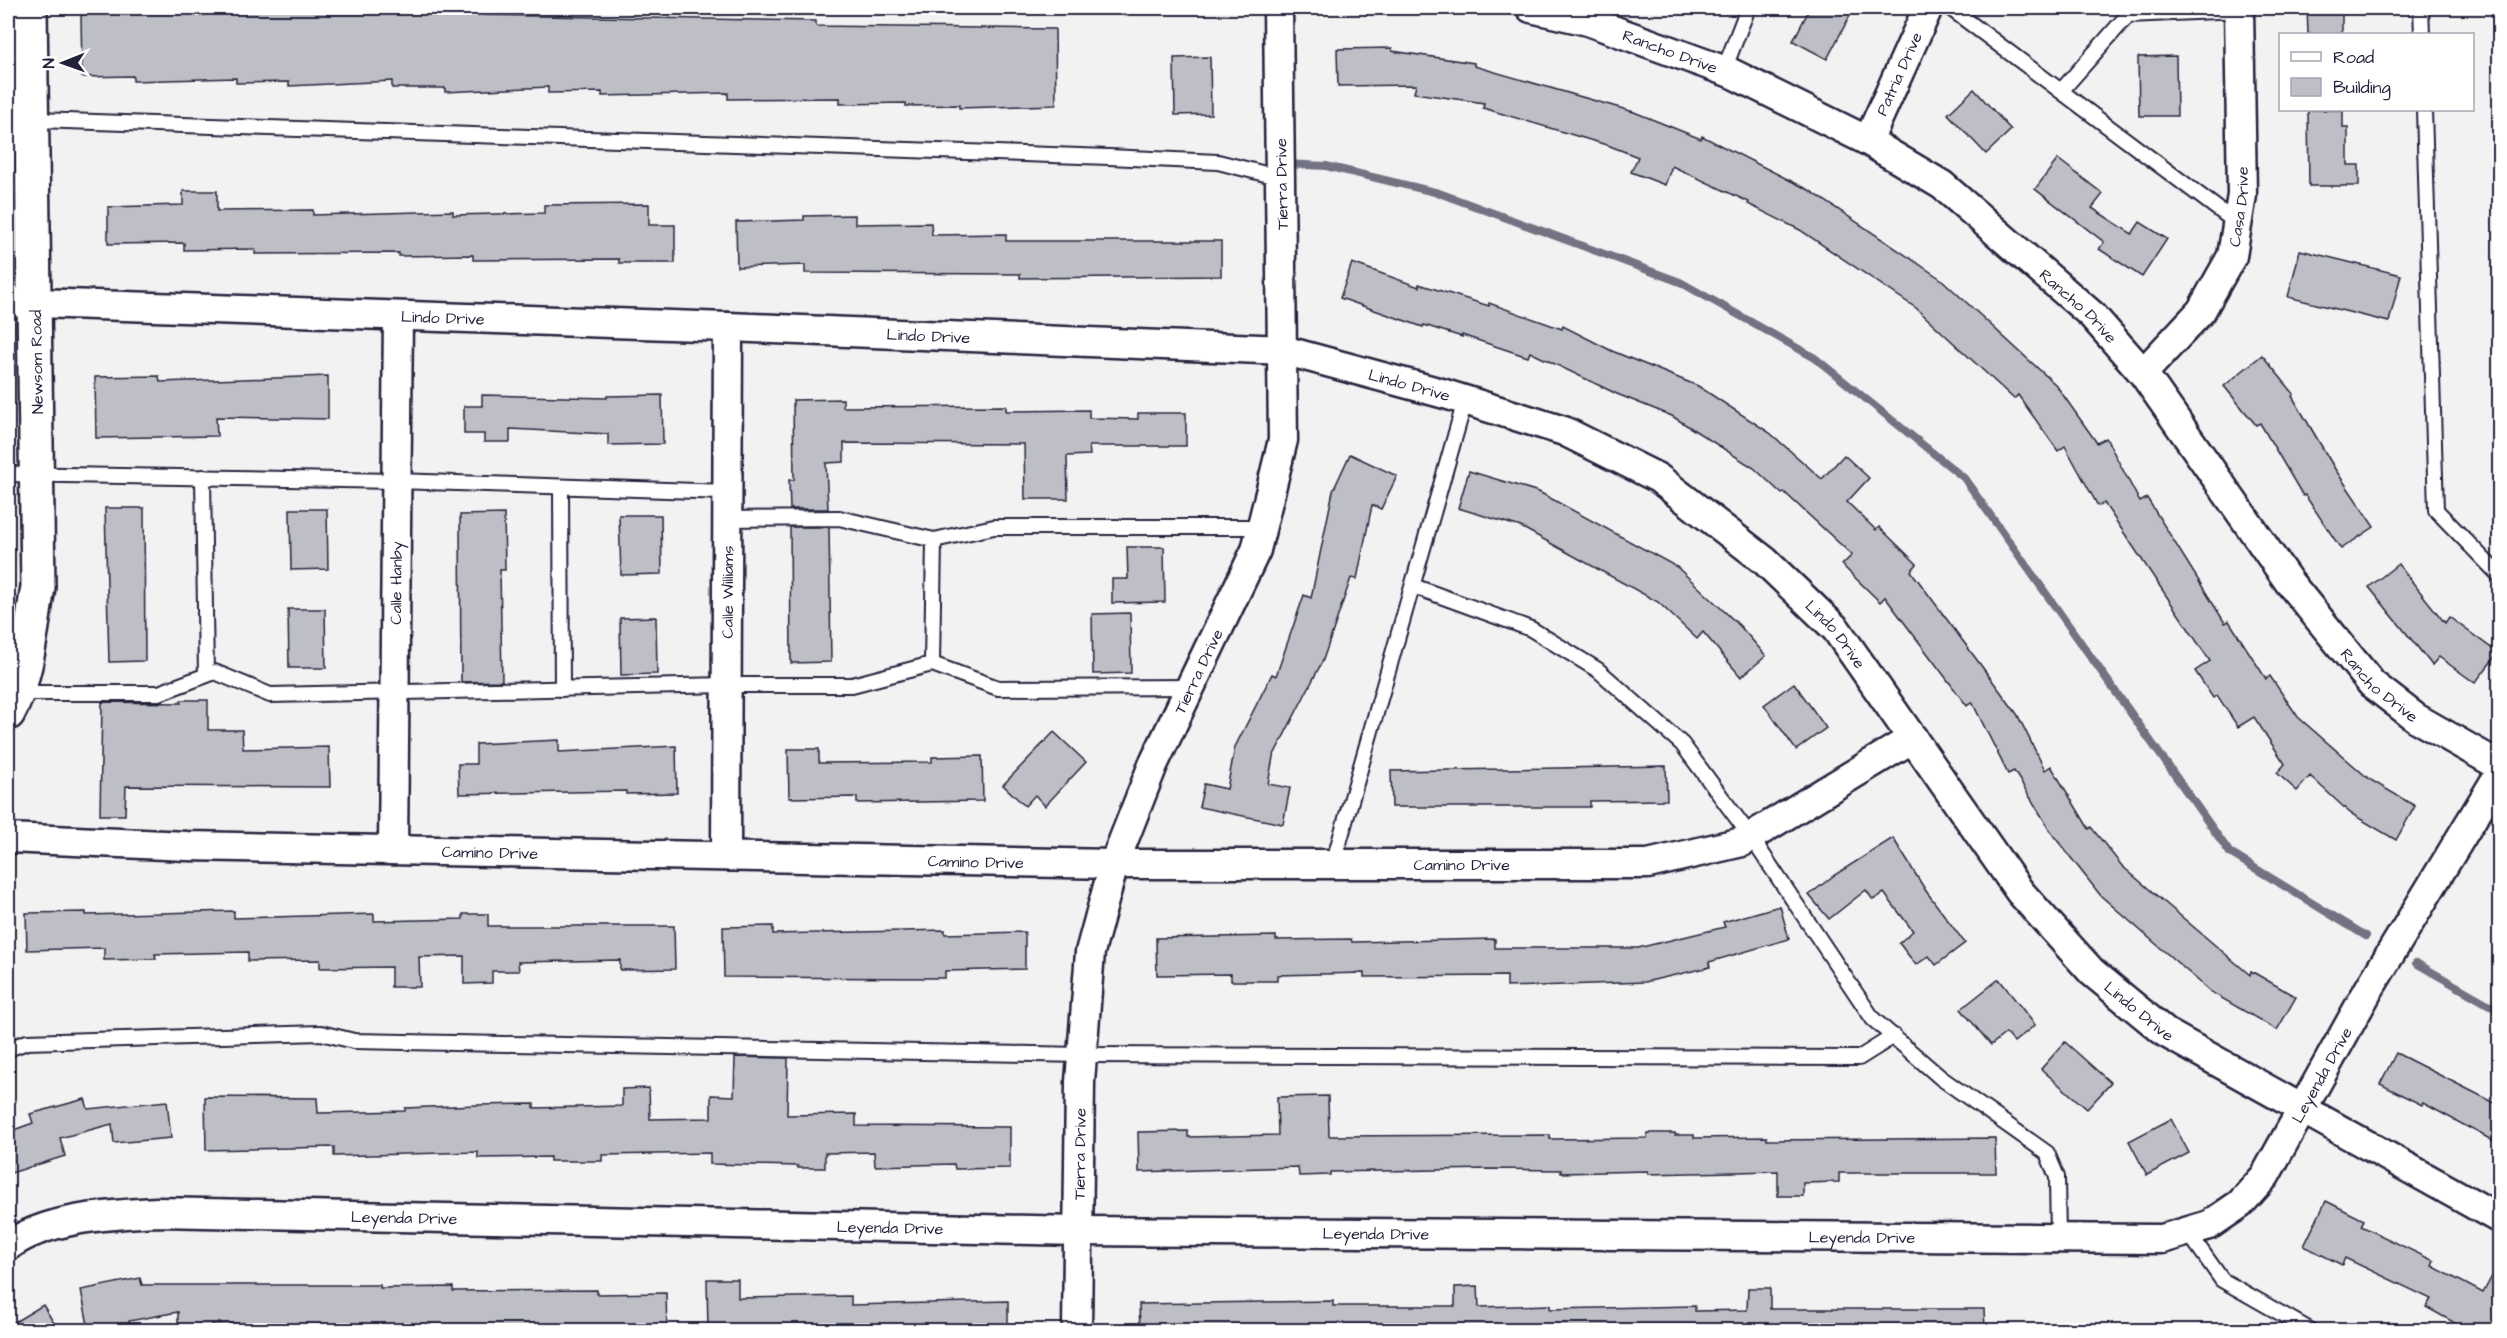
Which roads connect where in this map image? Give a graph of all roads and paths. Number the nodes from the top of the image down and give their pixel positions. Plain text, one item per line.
1 (30, 8) edge
2 (1278, 8) edge
3 (1531, 8) edge
4 (1748, 8) edge
5 (1928, 8) edge
6 (1950, 8) edge
7 (2239, 8) edge
8 (2421, 8) edge
9 (1590, 14) edge
10 (2422, 33) edge
11 (1724, 70) junction
12 (2061, 91) junction
13 (2424, 111) edge
14 (20, 120) edge
15 (1868, 141) junction
16 (1281, 178) junction
17 (2238, 224) junction
18 (21, 303) edge
19 (398, 316) junction
20 (728, 327) junction
21 (1283, 350) junction
22 (2143, 373) junction
23 (1466, 401) junction
24 (22, 473) edge
25 (203, 477) junction
26 (396, 481) junction
27 (561, 487) junction
28 (727, 506) junction
29 (1262, 527) junction
30 (934, 540) junction
31 (2499, 576) edge
32 (1413, 586) junction
33 (932, 663) junction
34 (206, 675) junction
35 (726, 685) junction
36 (1190, 687) junction
37 (562, 689) junction
38 (394, 694) junction
39 (12, 703) edge
40 (1913, 738) junction
41 (2499, 766) edge
42 (2499, 773) edge
43 (1751, 837) junction
44 (8, 838) edge
45 (393, 850) junction
46 (726, 856) junction
47 (1114, 864) junction
48 (1333, 864) junction
49 (1894, 1036) junction
50 (8, 1049) edge
51 (1082, 1055) junction
52 (2301, 1110) junction
53 (2499, 1219) edge
54 (1079, 1231) junction
55 (2188, 1232) junction
56 (2058, 1238) junction
57 (8, 1246) edge
58 (1077, 1330) edge
59 (2310, 1330) edge

1 - 14 street, Newsom Road
2 - 16 street, Tierra Drive
3 - 9 street, Rancho Drive
4 - 11 lane
5 - 15 street, Patria Drive
6 - 12 lane
7 - 12 lane
7 - 17 street, Casa Drive
8 - 10 lane
9 - 11 street, Rancho Drive
11 - 15 street, Rancho Drive
12 - 17 lane
13 - 31 lane
14 - 16 lane
14 - 18 street, Newsom Road
15 - 22 street, Rancho Drive
16 - 21 street, Tierra Drive
17 - 22 street, Casa Drive
18 - 19 street, Lindo Drive
18 - 24 street, Newsom Road
19 - 20 street, Lindo Drive
19 - 26 street, Calle Hanby
20 - 21 street, Lindo Drive
20 - 28 street, Calle Williams
21 - 23 street, Lindo Drive
21 - 29 street, Tierra Drive
22 - 41 street, Rancho Drive
23 - 32 lane
23 - 40 street, Lindo Drive
24 - 25 lane
24 - 39 street, Newsom Road
25 - 26 lane
25 - 34 lane
26 - 27 lane
26 - 38 street, Calle Hanby
27 - 28 lane
27 - 37 lane
28 - 30 lane
28 - 35 street, Calle Williams
29 - 30 lane
29 - 36 street, Tierra Drive
30 - 33 lane
32 - 43 lane
32 - 48 lane
33 - 35 lane
33 - 36 lane
34 - 38 lane
34 - 39 lane
35 - 37 lane
35 - 46 street, Calle Williams
36 - 47 street, Tierra Drive
37 - 38 lane
38 - 45 street, Calle Hanby
40 - 43 street, Camino Drive
40 - 52 street, Lindo Drive
42 - 52 street, Leyenda Drive
43 - 48 street, Camino Drive
43 - 49 lane
44 - 45 street, Camino Drive
45 - 46 street, Camino Drive
46 - 47 street, Camino Drive
47 - 48 street, Camino Drive
47 - 51 street, Tierra Drive
49 - 51 lane
49 - 56 lane
50 - 51 lane
51 - 54 street, Tierra Drive
52 - 53 street, Lindo Drive
52 - 55 street, Leyenda Drive
54 - 56 street, Leyenda Drive
54 - 57 street, Leyenda Drive
54 - 58 street, Tierra Drive
55 - 56 street, Leyenda Drive
55 - 59 lane

